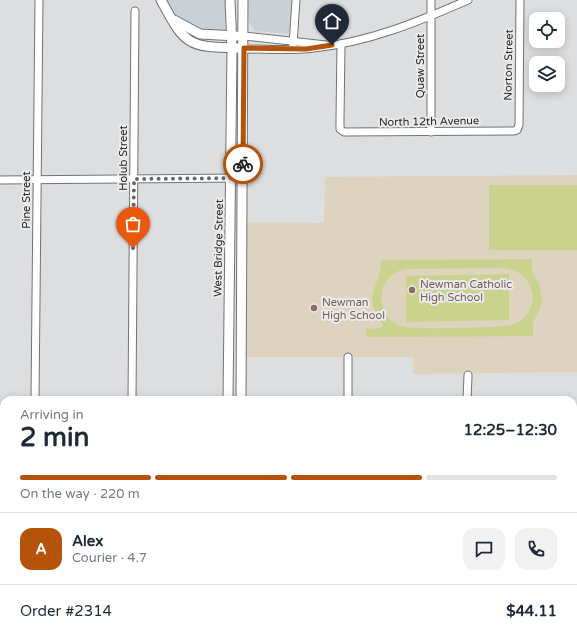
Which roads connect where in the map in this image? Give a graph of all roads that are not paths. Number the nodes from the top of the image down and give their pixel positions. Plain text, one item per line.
1 (39, 0) edge
2 (161, 0) edge
3 (230, 0) edge
4 (243, 0) edge
5 (296, 0) edge
6 (432, 0) edge
7 (468, 0) edge
8 (520, 0) edge
9 (135, 11) dead end
10 (431, 16) junction
11 (174, 20) junction
12 (232, 36) junction
13 (244, 36) junction
14 (294, 40) junction
15 (341, 44) junction
16 (330, 46) junction
17 (232, 48) junction
18 (244, 48) junction
19 (293, 49) junction
20 (517, 130) joint
21 (431, 132) junction
22 (231, 178) junction
23 (243, 178) junction
24 (134, 179) junction
25 (0, 180) edge
26 (37, 180) junction
27 (348, 357) dead end
28 (468, 375) dead end
29 (35, 396) edge
30 (132, 396) edge
31 (228, 396) edge
32 (241, 396) edge
33 (348, 396) edge
34 (467, 396) edge

1 - 26 street, Pine Street
2 - 11 main road
3 - 12 main road, West Bridge Street
4 - 13 main road
5 - 14 street
6 - 10 street, Quaw Street
7 - 10 street
8 - 20 street, Norton Street
9 - 24 street, Holub Street
10 - 15 street
10 - 21 street, Quaw Street
11 - 12 main road
11 - 17 main road
12 - 13 main road
12 - 17 main road, West Bridge Street
13 - 14 street
13 - 18 main road
14 - 16 street
14 - 19 street
15 - 16 street
15 - 21 street, North 12th Avenue
16 - 19 street
17 - 18 main road
17 - 22 main road, West Bridge Street
18 - 19 street
18 - 23 main road
20 - 21 street, North 12th Avenue
22 - 23 street
22 - 24 street
22 - 31 main road, West Bridge Street
23 - 32 main road
24 - 26 street
24 - 30 street, Holub Street
25 - 26 street
26 - 29 street, Pine Street
27 - 33 street
28 - 34 street

